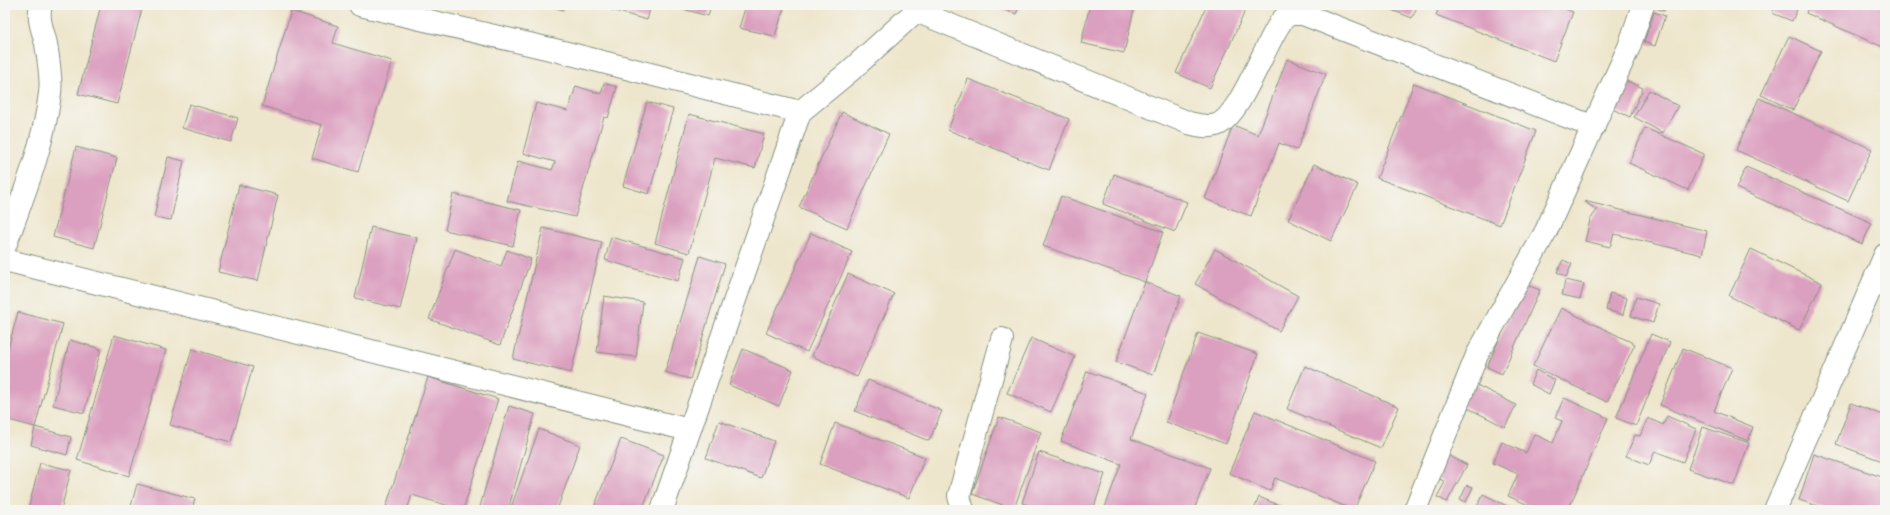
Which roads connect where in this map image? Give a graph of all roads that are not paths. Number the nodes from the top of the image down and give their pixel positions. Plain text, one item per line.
1 (41, 5) edge
2 (360, 5) edge
3 (1643, 5) edge
4 (917, 8) edge
5 (1290, 9) edge
6 (800, 112) junction
7 (1594, 127) junction
8 (5, 246) edge
9 (1885, 255) edge
10 (5, 260) edge
11 (1002, 339) dead end
12 (689, 430) junction
13 (662, 510) edge
14 (962, 510) edge
15 (1415, 510) edge
16 (1775, 510) edge

1 - 8 street
2 - 6 street
3 - 7 street
4 - 5 street
4 - 6 street
5 - 7 street
6 - 12 street
7 - 15 street
9 - 16 street
10 - 12 street
11 - 14 street
12 - 13 street

